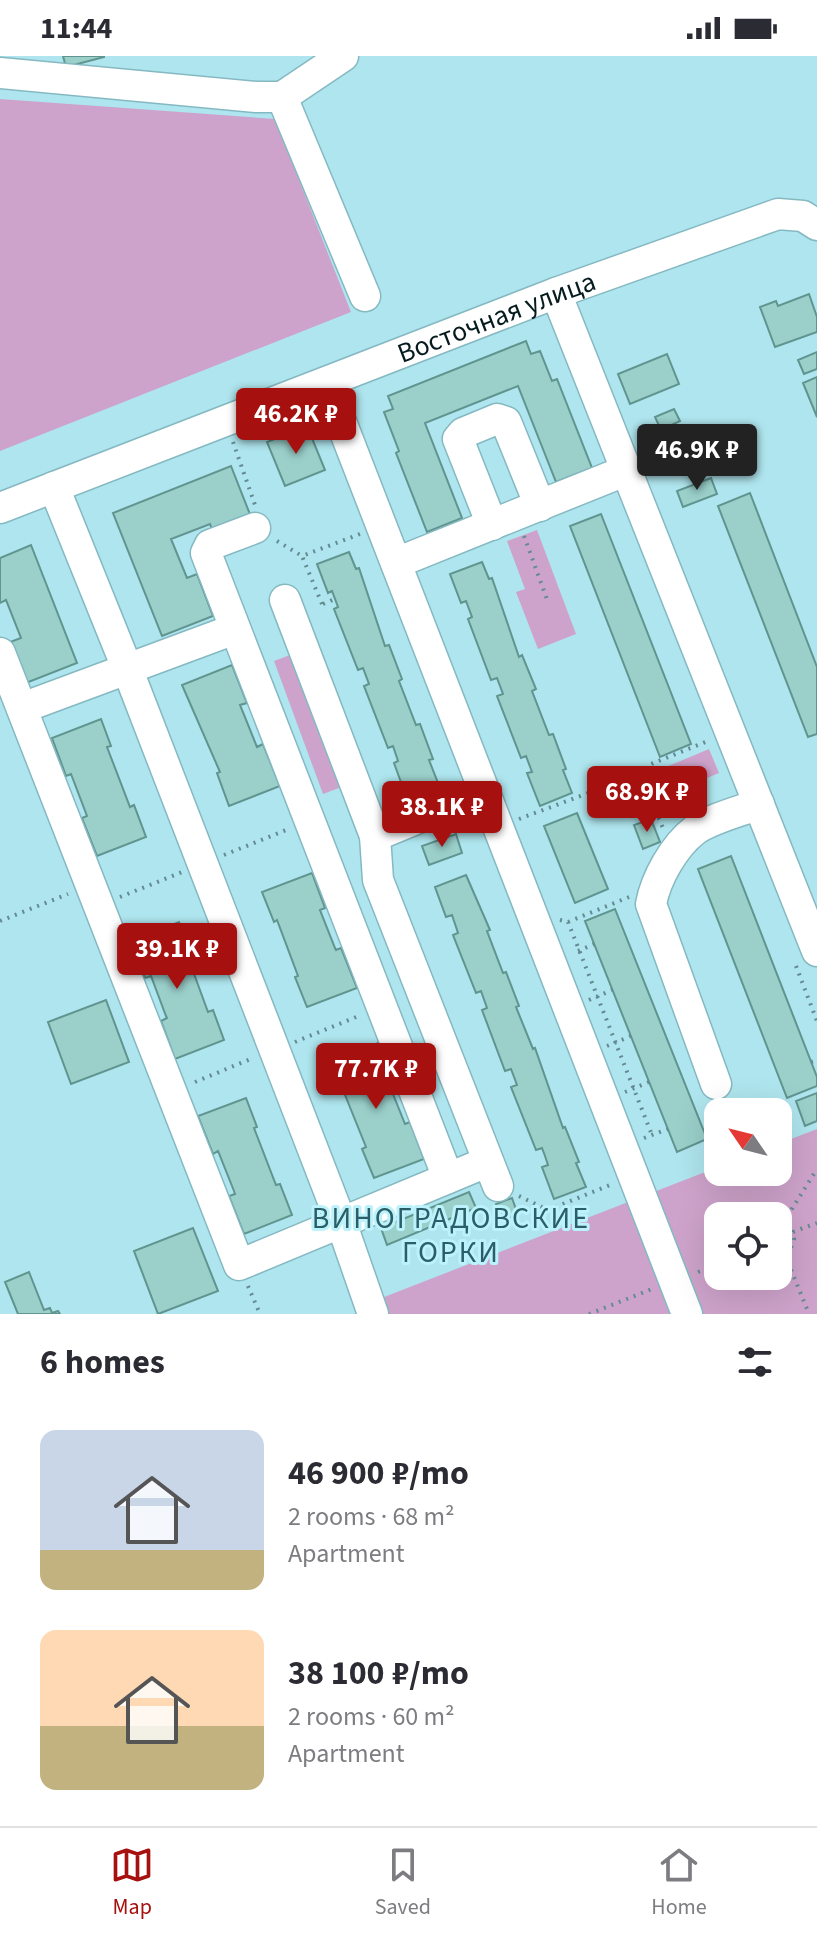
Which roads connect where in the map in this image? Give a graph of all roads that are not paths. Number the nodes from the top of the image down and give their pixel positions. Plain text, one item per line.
1 (343, 56) edge
2 (0, 73) edge
3 (282, 97) junction
4 (817, 225) edge
5 (556, 293) junction
6 (365, 296) dead end
7 (326, 383) junction
8 (625, 471) junction
9 (54, 487) junction
10 (0, 508) edge
11 (255, 528) road end
12 (396, 563) junction
13 (285, 600) dead end
14 (235, 629) junction
15 (0, 653) edge
16 (127, 668) junction
17 (22, 708) junction
18 (484, 791) junction
19 (759, 804) junction
20 (375, 836) junction
21 (817, 951) edge
22 (428, 1008) junction
23 (388, 1023) junction
24 (716, 1084) dead end
25 (448, 1178) junction
26 (341, 1222) junction
27 (364, 1311) edge
28 (687, 1314) edge

1 - 3 street
2 - 3 street
3 - 6 street
4 - 5 street, Восточная улица
5 - 7 street, Восточная улица
5 - 8 street
7 - 9 street, Восточная улица
7 - 12 street
8 - 12 street
8 - 19 street
9 - 10 street, Восточная улица
9 - 16 street
11 - 14 street
12 - 18 street
13 - 20 street
14 - 16 street
14 - 23 street
15 - 17 street
16 - 17 street
16 - 26 street
17 - 26 street
18 - 20 street
18 - 28 street
19 - 21 street
19 - 24 street
20 - 22 street
22 - 23 street
22 - 25 street
23 - 25 street
25 - 26 street
26 - 27 street

